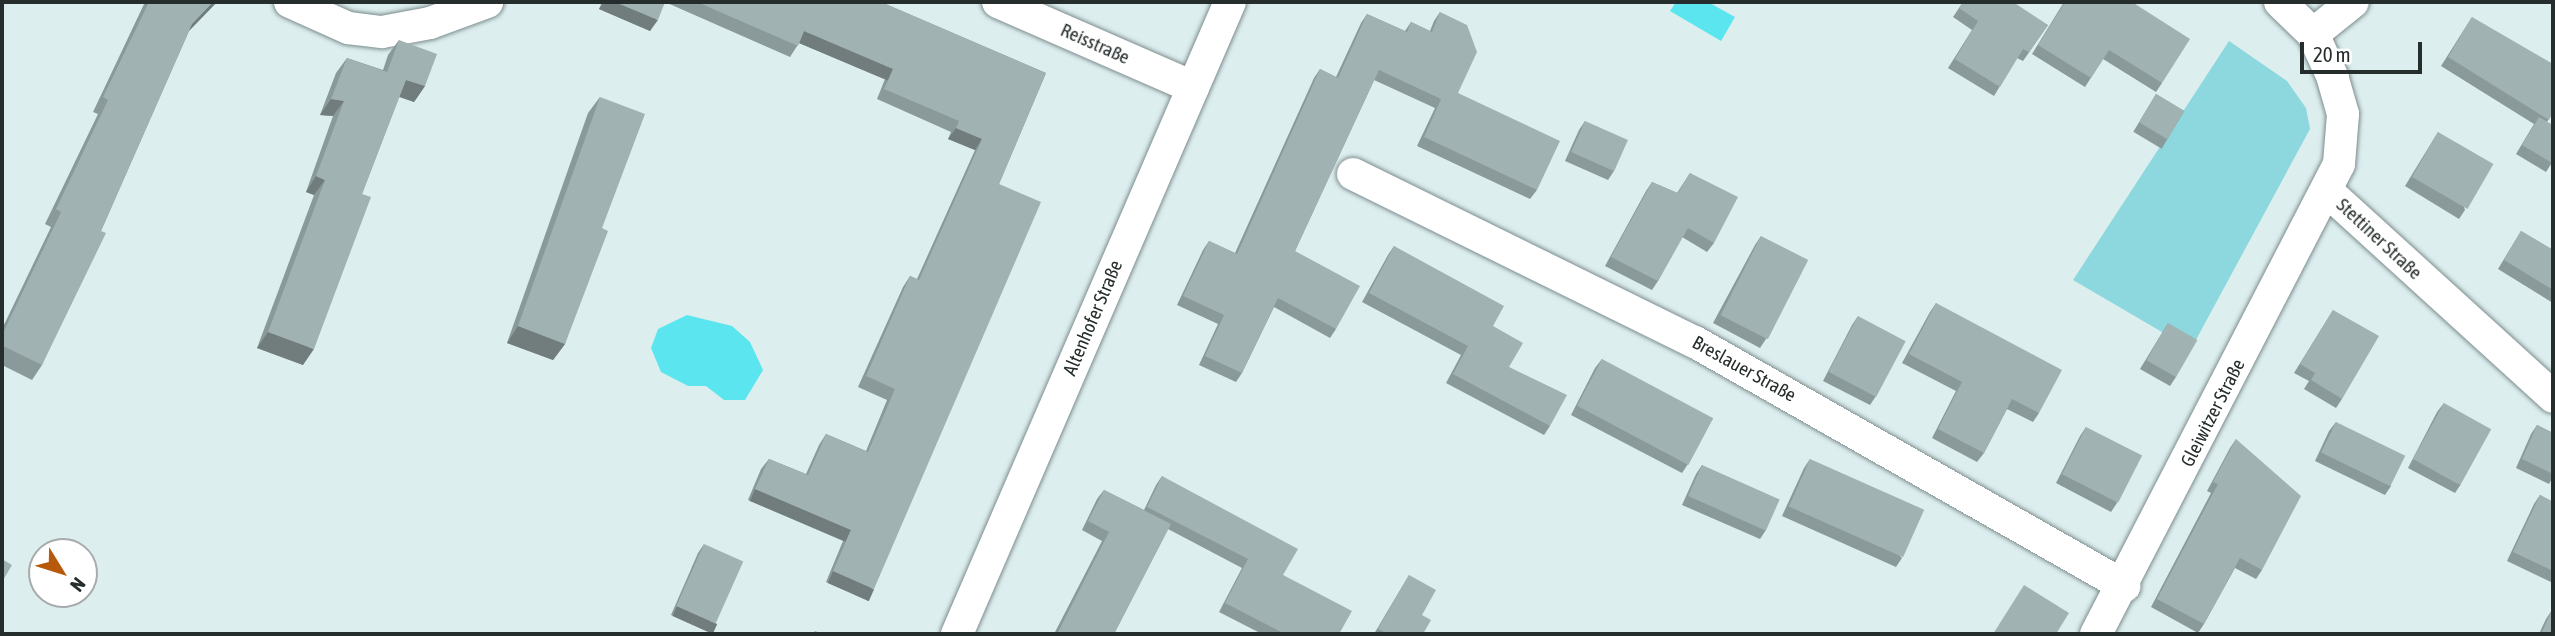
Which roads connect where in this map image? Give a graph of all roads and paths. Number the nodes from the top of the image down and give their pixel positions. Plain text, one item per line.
1 (290, 2) edge
2 (487, 2) edge
3 (998, 2) edge
4 (1230, 2) edge
5 (2280, 2) edge
6 (2353, 2) edge
7 (2313, 34) junction
8 (1193, 87) junction
9 (1353, 174) dead end
10 (2327, 191) junction
11 (2553, 397) edge
12 (2124, 586) junction
13 (957, 634) edge
14 (2096, 634) edge

1 - 2 street
3 - 8 street, Reisstraße
4 - 8 street, Altenhofer Straße
5 - 7 street, Stettiner Straße
6 - 7 street
7 - 10 street, Stettiner Straße
8 - 13 street, Altenhofer Straße
9 - 12 street, Breslauer Straße
10 - 11 street, Stettiner Straße
10 - 12 street, Gleiwitzer Straße
12 - 14 street, Gleiwitzer Straße

